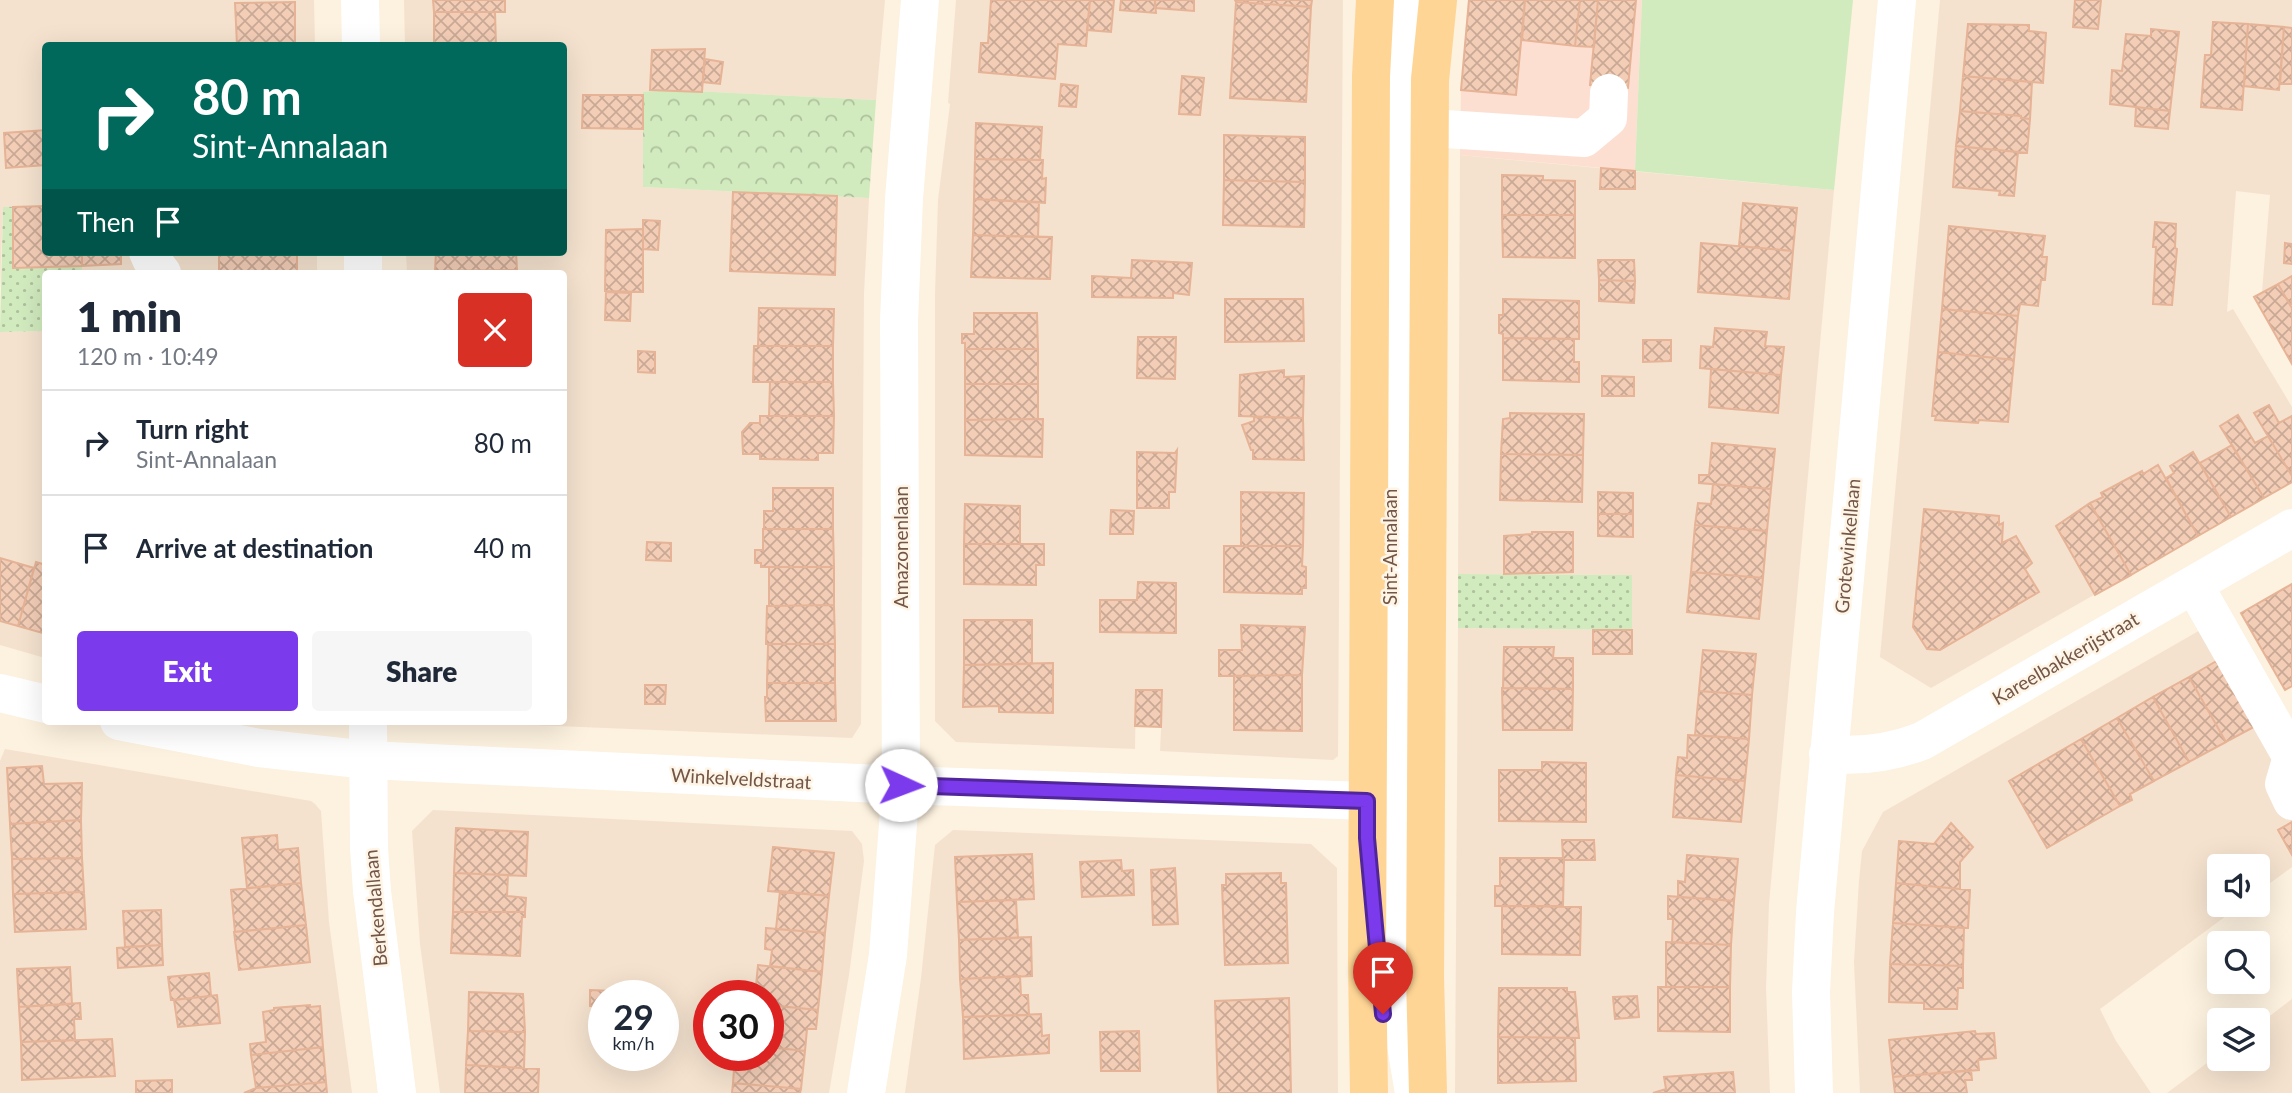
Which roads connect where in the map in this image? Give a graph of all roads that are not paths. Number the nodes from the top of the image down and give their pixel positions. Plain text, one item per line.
1 (360, 0) edge
2 (920, 0) edge
3 (1375, 0) edge
4 (1401, 0) edge
5 (1438, 0) edge
6 (1898, 0) edge
7 (361, 42) edge
8 (1609, 93) dead end
9 (1430, 128) junction
10 (2292, 528) edge
11 (2202, 580) junction
12 (0, 693) edge
13 (42, 703) edge
14 (2292, 716) edge
15 (140, 725) edge
16 (368, 725) edge
17 (1828, 754) junction
18 (368, 760) junction
19 (901, 785) junction
20 (2292, 801) edge
21 (1367, 819) junction
22 (397, 1093) edge
23 (866, 1093) edge
24 (1369, 1093) edge
25 (1392, 1093) edge
26 (1414, 1093) edge
27 (1428, 1093) edge
28 (1814, 1093) edge

1 - 7 street
2 - 19 street, Amazonenlaan
3 - 21 main road, Sint-Annalaan
4 - 26 street, Sint-Annalaan
5 - 9 main road, Sint-Annalaan
6 - 17 street, Grotewinkellaan
8 - 9 street
9 - 27 main road, Sint-Annalaan
10 - 11 street, Kareelbakkerijstraat
11 - 14 street
11 - 17 street, Kareelbakkerijstraat
11 - 20 street
12 - 13 street
15 - 18 street, Winkelveldstraat
16 - 18 street, Berkendallaan
17 - 28 street, Grotewinkellaan
18 - 19 street, Winkelveldstraat
18 - 22 street, Berkendallaan
19 - 21 street, Winkelveldstraat
19 - 23 street, Amazonenlaan
21 - 24 main road, Sint-Annalaan
21 - 25 street, Sint-Annalaan

